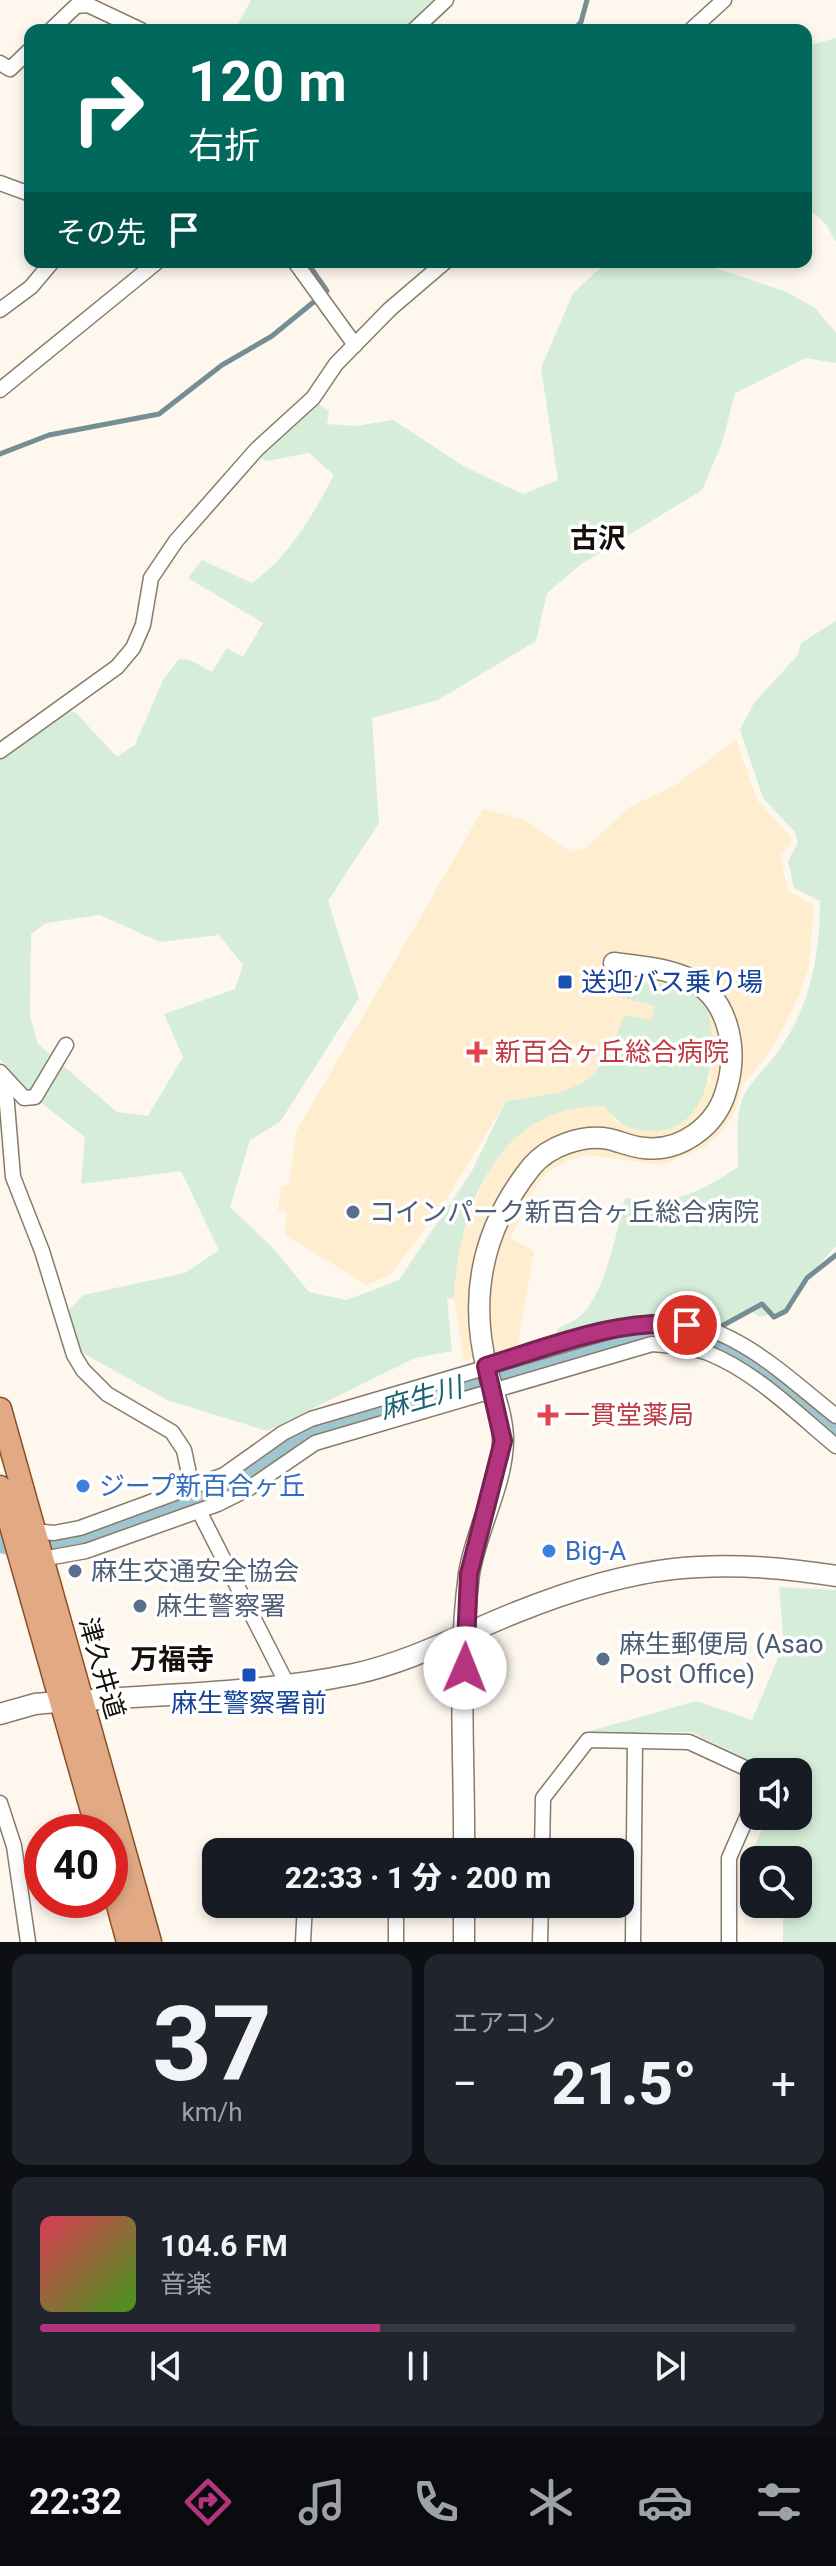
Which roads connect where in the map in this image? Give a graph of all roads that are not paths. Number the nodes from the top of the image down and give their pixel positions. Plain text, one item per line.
1 (446, 0) edge
2 (724, 0) edge
3 (75, 3) edge
4 (56, 24) edge
5 (128, 24) edge
6 (420, 24) edge
7 (698, 24) edge
8 (24, 56) edge
9 (0, 63) edge
10 (0, 183) edge
11 (24, 192) edge
12 (47, 268) edge
13 (150, 268) edge
14 (299, 268) edge
15 (438, 268) edge
16 (0, 310) edge
17 (355, 345) junction
18 (0, 390) edge
19 (0, 751) edge
20 (614, 963) dead end
21 (66, 1045) dead end
22 (0, 1072) edge
23 (0, 1084) edge
24 (490, 1379) junction
25 (0, 1409) edge
26 (836, 1416) edge
27 (836, 1446) edge
28 (0, 1487) edge
29 (192, 1488) junction
30 (178, 1505) junction
31 (199, 1511) junction
32 (38, 1544) junction
33 (836, 1576) edge
34 (465, 1634) junction
35 (287, 1684) junction
36 (72, 1701) junction
37 (0, 1714) edge
38 (635, 1741) junction
39 (740, 1766) edge
40 (0, 1803) edge
41 (94, 1814) edge
42 (741, 1830) edge
43 (464, 1838) edge
44 (542, 1838) edge
45 (121, 1918) edge
46 (304, 1918) edge
47 (396, 1918) edge
48 (464, 1918) edge
49 (541, 1918) edge
50 (27, 1934) edge
51 (15, 1942) edge
52 (128, 1942) edge
53 (150, 1942) edge
54 (303, 1942) edge
55 (396, 1942) edge
56 (464, 1942) edge
57 (540, 1942) edge
58 (633, 1942) edge
59 (729, 1942) edge

1 - 6 street
2 - 7 street
3 - 4 street
3 - 5 street
8 - 9 street
10 - 11 street
12 - 16 street
13 - 18 street
14 - 17 street
15 - 17 street
17 - 19 street
20 - 24 street
21 - 22 street
23 - 29 street
24 - 26 street
24 - 27 street
24 - 29 street
24 - 31 street
24 - 34 street
25 - 32 main road, 津久井道
28 - 36 main road, 津久井道
29 - 30 street
30 - 31 street
30 - 32 street
30 - 32 street
31 - 35 street
32 - 36 main road, 津久井道
33 - 34 street
34 - 35 street
34 - 43 street
35 - 36 street
36 - 37 street
36 - 41 main road, 津久井道
36 - 53 main road, 津久井道
38 - 39 street
38 - 44 street
38 - 58 street
40 - 50 street
42 - 59 street
45 - 52 main road
46 - 54 street
47 - 55 street
48 - 56 street
49 - 57 street
50 - 51 street

